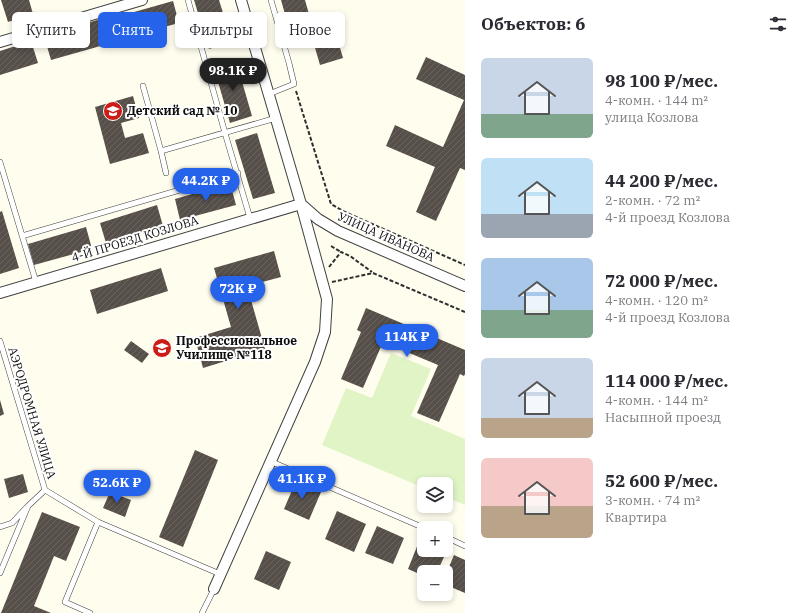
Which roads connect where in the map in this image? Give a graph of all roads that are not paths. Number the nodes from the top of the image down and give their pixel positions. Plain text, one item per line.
1 (142, 0) edge
2 (188, 0) edge
3 (241, 0) edge
4 (271, 0) edge
5 (0, 42) edge
6 (143, 86) dead end
7 (269, 94) junction
8 (276, 118) junction
9 (225, 133) junction
10 (161, 151) junction
11 (0, 162) edge
12 (166, 173) dead end
13 (238, 173) junction
14 (301, 204) junction
15 (250, 218) junction
16 (22, 236) junction
17 (36, 282) junction
18 (465, 286) edge
19 (0, 292) edge
20 (0, 341) edge
21 (270, 461) junction
22 (45, 490) junction
23 (28, 506) junction
24 (98, 522) junction
25 (417, 525) edge
26 (0, 527) edge
27 (453, 540) edge
28 (465, 546) edge
29 (0, 573) edge
30 (220, 574) junction
31 (214, 589) joint
32 (90, 613) edge
33 (202, 613) edge

1 - 5 street
2 - 9 lane
3 - 7 street
4 - 7 lane
6 - 10 lane
7 - 8 street
8 - 9 lane
8 - 14 street
9 - 10 lane
9 - 13 lane
10 - 12 lane
11 - 16 lane
13 - 15 lane
13 - 16 lane
14 - 15 street, 4-Й ПРОЕЗД КОЗЛОВА
14 - 18 street, УЛИЦА ИВАНОВА
14 - 21 street
15 - 17 street, 4-Й ПРОЕЗД КОЗЛОВА
16 - 17 lane
17 - 19 street, 4-Й ПРОЕЗД КОЗЛОВА
20 - 22 lane, АЭРОДРОМНАЯ УЛИЦА
21 - 25 lane
21 - 30 street
22 - 23 lane, АЭРОДРОМНАЯ УЛИЦА
22 - 24 lane
23 - 26 lane
23 - 29 lane, АЭРОДРОМНАЯ УЛИЦА
24 - 30 lane
24 - 32 lane
27 - 28 lane
30 - 31 street
31 - 33 lane

